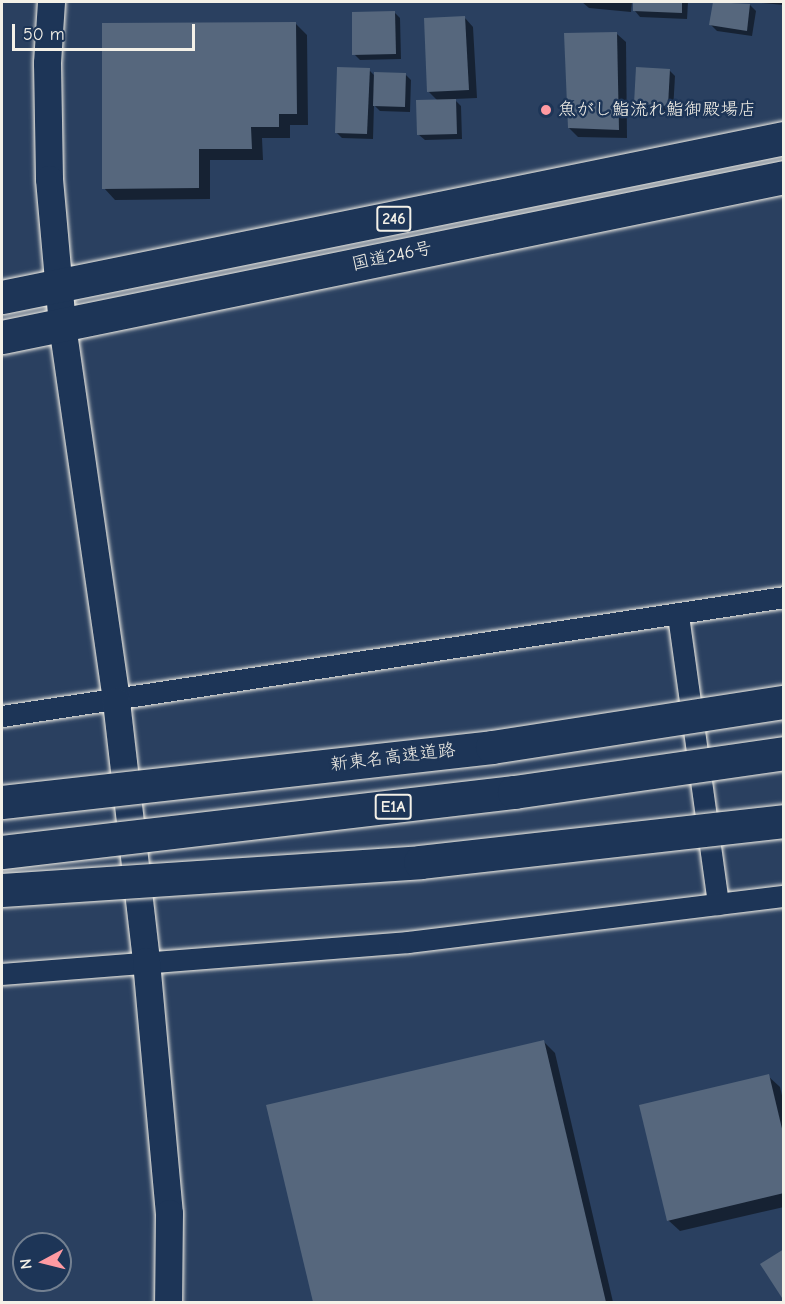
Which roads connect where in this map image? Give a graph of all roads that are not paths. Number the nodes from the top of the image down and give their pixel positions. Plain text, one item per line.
1 (51, 2) edge
2 (783, 138) edge
3 (783, 177) edge
4 (59, 286) junction
5 (2, 297) edge
6 (62, 325) junction
7 (2, 337) edge
8 (783, 597) edge
9 (678, 615) junction
10 (783, 690) edge
11 (116, 701) junction
12 (783, 702) edge
13 (2, 716) edge
14 (492, 747) junction
15 (783, 753) edge
16 (2, 802) edge
17 (783, 821) edge
18 (2, 852) edge
19 (2, 890) edge
20 (783, 896) edge
21 (718, 904) junction
22 (146, 961) junction
23 (2, 974) edge
24 (168, 1302) edge

1 - 4 street
2 - 4 highway, 国道246号 / 246
3 - 6 highway, 国道246号 / 246
4 - 5 highway, 国道246号 / 246
4 - 6 street
6 - 7 highway, 国道246号 / 246
6 - 11 street
8 - 9 street
9 - 11 street
9 - 21 street
10 - 14 highway, bridge
11 - 13 street
11 - 22 street
12 - 14 highway, 新東名高速道路, bridge
14 - 16 highway, 新東名高速道路, bridge
15 - 18 highway, E1A, bridge
17 - 19 highway, bridge
20 - 21 street
21 - 22 street
22 - 23 street
22 - 24 street

